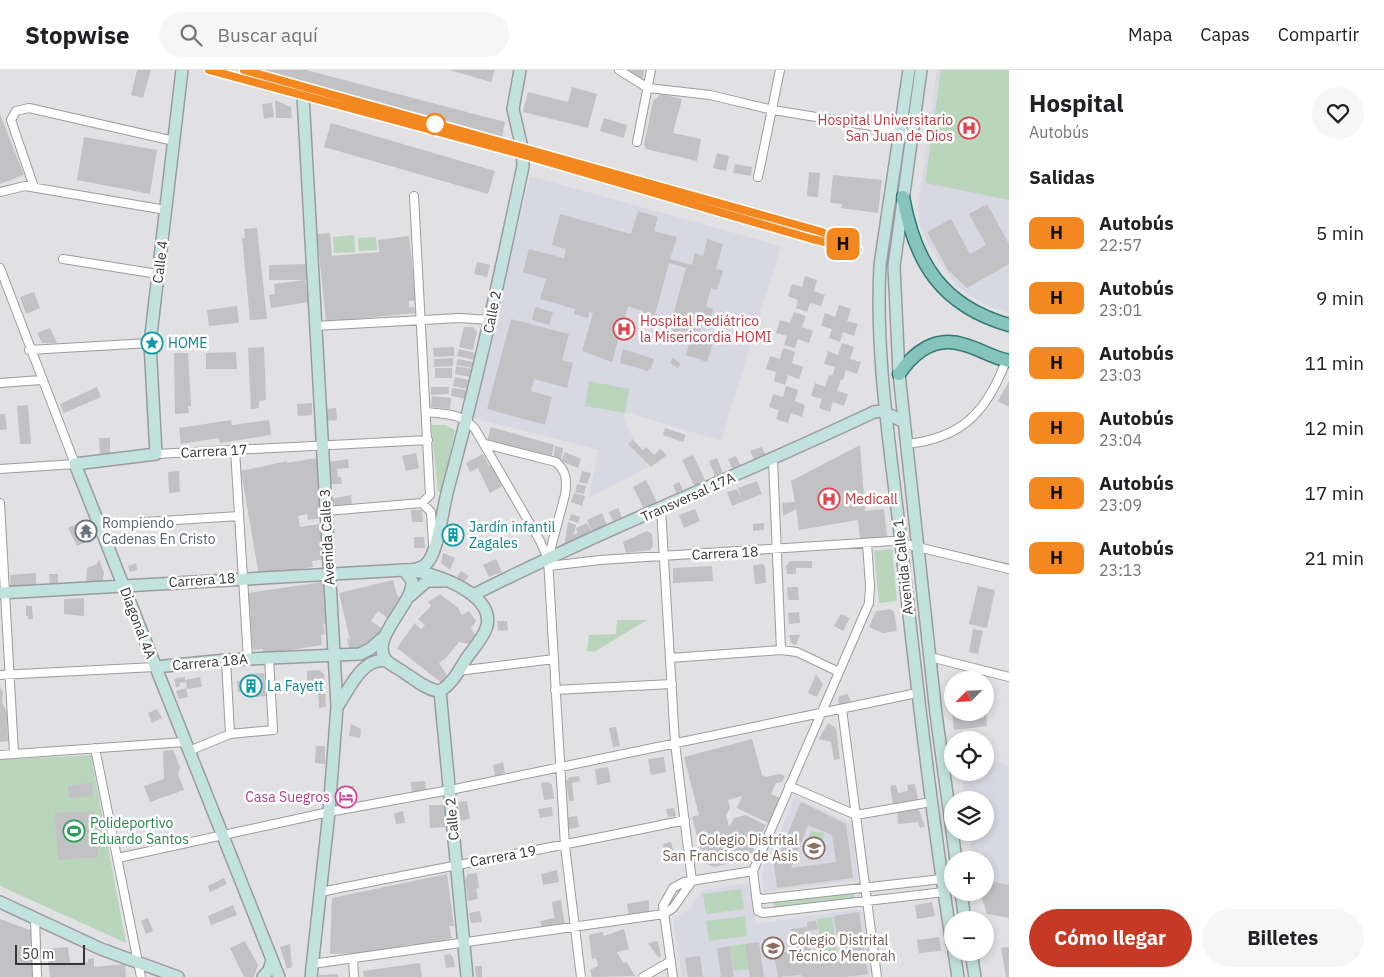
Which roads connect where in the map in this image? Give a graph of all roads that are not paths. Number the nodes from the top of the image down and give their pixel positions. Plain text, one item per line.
1 (182, 70) edge
2 (520, 70) edge
3 (619, 70) edge
4 (651, 70) edge
5 (780, 70) edge
6 (909, 70) edge
7 (921, 70) edge
8 (648, 88) junction
9 (303, 96) dead end
10 (773, 110) junction
11 (906, 131) junction
12 (174, 141) junction
13 (637, 142) dead end
14 (758, 177) dead end
15 (34, 187) junction
16 (0, 192) edge
17 (414, 196) dead end
18 (903, 197) junction
19 (166, 210) junction
20 (63, 259) dead end
21 (0, 268) edge
22 (158, 274) junction
23 (421, 320) junction
24 (491, 320) junction
25 (316, 326) junction
26 (1009, 326) edge
27 (150, 342) junction
28 (30, 350) junction
29 (1008, 361) edge
30 (899, 374) junction
31 (41, 380) junction
32 (0, 383) edge
33 (426, 412) junction
34 (886, 413) junction
35 (466, 420) junction
36 (904, 422) junction
37 (428, 440) junction
38 (485, 444) junction
39 (907, 444) junction
40 (322, 446) junction
41 (234, 450) junction
42 (156, 454) junction
43 (773, 460) junction
44 (75, 464) junction
45 (0, 469) edge
46 (422, 502) junction
47 (0, 503) edge
48 (661, 509) junction
49 (326, 511) junction
50 (239, 516) junction
51 (99, 525) junction
52 (867, 543) junction
53 (901, 543) junction
54 (919, 547) junction
55 (777, 550) junction
56 (433, 552) junction
57 (664, 556) junction
58 (548, 562) junction
59 (1009, 569) edge
60 (404, 570) junction
61 (329, 575) junction
62 (243, 578) junction
63 (452, 582) junction
64 (123, 584) junction
65 (2, 592) edge
66 (472, 595) junction
67 (407, 599) junction
68 (384, 637) junction
69 (782, 650) junction
70 (334, 655) junction
71 (930, 657) junction
72 (269, 658) junction
73 (554, 658) junction
74 (670, 658) junction
75 (248, 659) junction
76 (226, 660) junction
77 (387, 661) junction
78 (155, 667) junction
79 (458, 671) junction
80 (839, 672) junction
81 (10, 674) junction
82 (0, 675) edge
83 (1009, 677) edge
84 (672, 684) junction
85 (555, 690) junction
86 (440, 691) junction
87 (917, 693) junction
88 (337, 707) junction
89 (842, 708) junction
90 (821, 713) junction
91 (230, 734) junction
92 (675, 743) junction
93 (187, 746) junction
94 (96, 748) junction
95 (14, 754) junction
96 (0, 755) edge
97 (559, 766) junction
98 (789, 786) junction
99 (449, 790) junction
100 (931, 802) junction
101 (329, 812) junction
102 (856, 815) junction
103 (685, 820) junction
104 (222, 835) junction
105 (565, 846) junction
106 (955, 851) edge
107 (118, 858) junction
108 (456, 864) junction
109 (753, 872) junction
110 (942, 878) junction
111 (692, 881) junction
112 (865, 887) junction
113 (321, 892) junction
114 (944, 892) joint
115 (756, 897) junction
116 (867, 901) junction
117 (0, 902) edge
118 (664, 914) junction
119 (35, 918) junction
120 (574, 928) junction
121 (464, 941) junction
122 (353, 958) junction
123 (272, 960) junction
124 (671, 961) junction
125 (955, 961) edge
126 (972, 961) edge
127 (139, 964) junction
128 (312, 964) junction
129 (38, 977) edge
130 (141, 977) edge
131 (178, 977) edge
132 (263, 977) edge
133 (279, 977) edge
134 (311, 977) edge
135 (354, 977) edge
136 (467, 977) edge
137 (581, 977) edge
138 (643, 977) edge
139 (673, 977) edge
140 (877, 977) edge
141 (958, 977) edge
142 (974, 977) edge

1 - 12 street, Calle 4
2 - 24 street, Calle 2
3 - 8 street
4 - 8 street
5 - 10 street
6 - 11 street, Avenida Calle 1
7 - 11 street, Avenida Calle 1
8 - 10 street
8 - 13 street
9 - 25 street, Avenida Calle 3
10 - 11 street
10 - 14 street
11 - 18 street, Avenida Calle 1
11 - 34 street, Avenida Calle 1
12 - 15 street
12 - 19 street, Calle 4
15 - 16 street
15 - 19 street
17 - 23 street
18 - 26 main road
18 - 30 street, Avenida Calle 1
19 - 22 street, Calle 4
20 - 22 street
21 - 28 street, Diagonal 4A
22 - 27 street, Calle 4
23 - 24 street
23 - 25 street
23 - 33 street
24 - 35 street, Calle 2
25 - 40 street, Avenida Calle 3
27 - 28 street
27 - 42 street, Calle 4
28 - 31 street, Diagonal 4A
29 - 30 main road
29 - 39 street
30 - 36 street, Avenida Calle 1
31 - 32 street
31 - 44 street, Diagonal 4A
33 - 35 street
33 - 37 street
34 - 36 street
34 - 43 street, Transversal 17A
34 - 53 street, Avenida Calle 1
35 - 38 street
35 - 56 street, Calle 2
36 - 39 street, Avenida Calle 1
37 - 40 street, Carrera 17
37 - 46 street
38 - 58 street
38 - 58 street
39 - 54 street, Avenida Calle 1
40 - 41 street, Carrera 17
40 - 49 street, Avenida Calle 3
41 - 42 street, Carrera 17
41 - 50 street
42 - 44 street, Carrera 17
43 - 48 street, Transversal 17A
43 - 55 street
44 - 45 street, Carrera 17
44 - 51 street, Diagonal 4A
46 - 49 street
46 - 56 street
47 - 65 street
48 - 57 street
48 - 58 street, Transversal 17A
49 - 61 street, Avenida Calle 3
50 - 51 street
50 - 62 street
51 - 64 street, Diagonal 4A
52 - 53 street, Carrera 18
52 - 55 street, Carrera 18
52 - 80 street
53 - 54 street, Carrera 18
53 - 87 street, Avenida Calle 1
54 - 59 street, Carrera 18
54 - 71 street, Avenida Calle 1
55 - 57 street, Carrera 18
55 - 69 street
56 - 60 street, Carrera 18
56 - 63 street, Carrera 18
57 - 58 street, Carrera 18
57 - 74 street
58 - 66 street, Transversal 17A
58 - 73 street
60 - 61 street, Carrera 18
60 - 63 street, Carrera 18
60 - 67 street
61 - 62 street, Carrera 18
61 - 70 street, Avenida Calle 3
62 - 64 street, Carrera 18
62 - 75 street
63 - 66 street, Carrera 18
63 - 67 street
64 - 65 street, Carrera 18
64 - 78 street, Diagonal 4A
65 - 81 street
66 - 79 street, Carrera 18
67 - 68 street
68 - 70 street, Carrera 18A
68 - 77 street
69 - 74 street
69 - 80 street
70 - 72 street, Carrera 18A
70 - 88 street, Avenida Calle 3
71 - 83 street
71 - 106 street, Avenida Calle 1
72 - 75 street, Carrera 18A
72 - 91 street
73 - 79 street
73 - 85 street
74 - 84 street
75 - 76 street, Carrera 18A
76 - 78 street, Carrera 18A
76 - 91 street
77 - 86 street
77 - 88 street
78 - 81 street, Carrera 18A
78 - 93 street, Diagonal 4A
79 - 86 street
80 - 90 street
81 - 82 street, Carrera 18A
81 - 95 street
84 - 85 street
84 - 92 street
85 - 97 street
86 - 99 street, Calle 2
87 - 89 street
87 - 100 street, Avenida Calle 1
88 - 101 street, Avenida Calle 3
89 - 90 street
89 - 102 street
90 - 92 street
90 - 98 street
91 - 93 street
92 - 97 street
92 - 103 street
93 - 94 street
93 - 104 street, Diagonal 4A
94 - 95 street
94 - 107 street
95 - 96 street
97 - 99 street
97 - 105 street
98 - 102 street
98 - 109 street
99 - 101 street
99 - 108 street, Calle 2
100 - 102 street
100 - 110 street, Avenida Calle 1
101 - 104 street
101 - 113 street, Avenida Calle 3
102 - 112 street
103 - 105 street, Carrera 19
103 - 111 street
104 - 107 street
104 - 123 street, Diagonal 4A
105 - 108 street, Carrera 19
105 - 120 street
107 - 127 street
108 - 113 street, Carrera 19
108 - 121 street, Calle 2
109 - 111 street
109 - 115 street
110 - 112 street
110 - 114 street, Avenida Calle 1
111 - 118 street
111 - 118 street
112 - 115 street
112 - 116 street
113 - 128 street, Avenida Calle 3
114 - 116 street
115 - 116 street
116 - 140 street
117 - 119 street
118 - 120 street
118 - 124 street
119 - 127 street
119 - 129 street
120 - 121 street
120 - 137 street
121 - 122 street
121 - 136 street, Calle 2
122 - 128 street
122 - 135 street
123 - 132 street
123 - 133 street, Diagonal 4A
124 - 138 street
124 - 139 street
125 - 141 street
126 - 142 street
127 - 130 street
127 - 131 street
128 - 134 street, Avenida Calle 3

